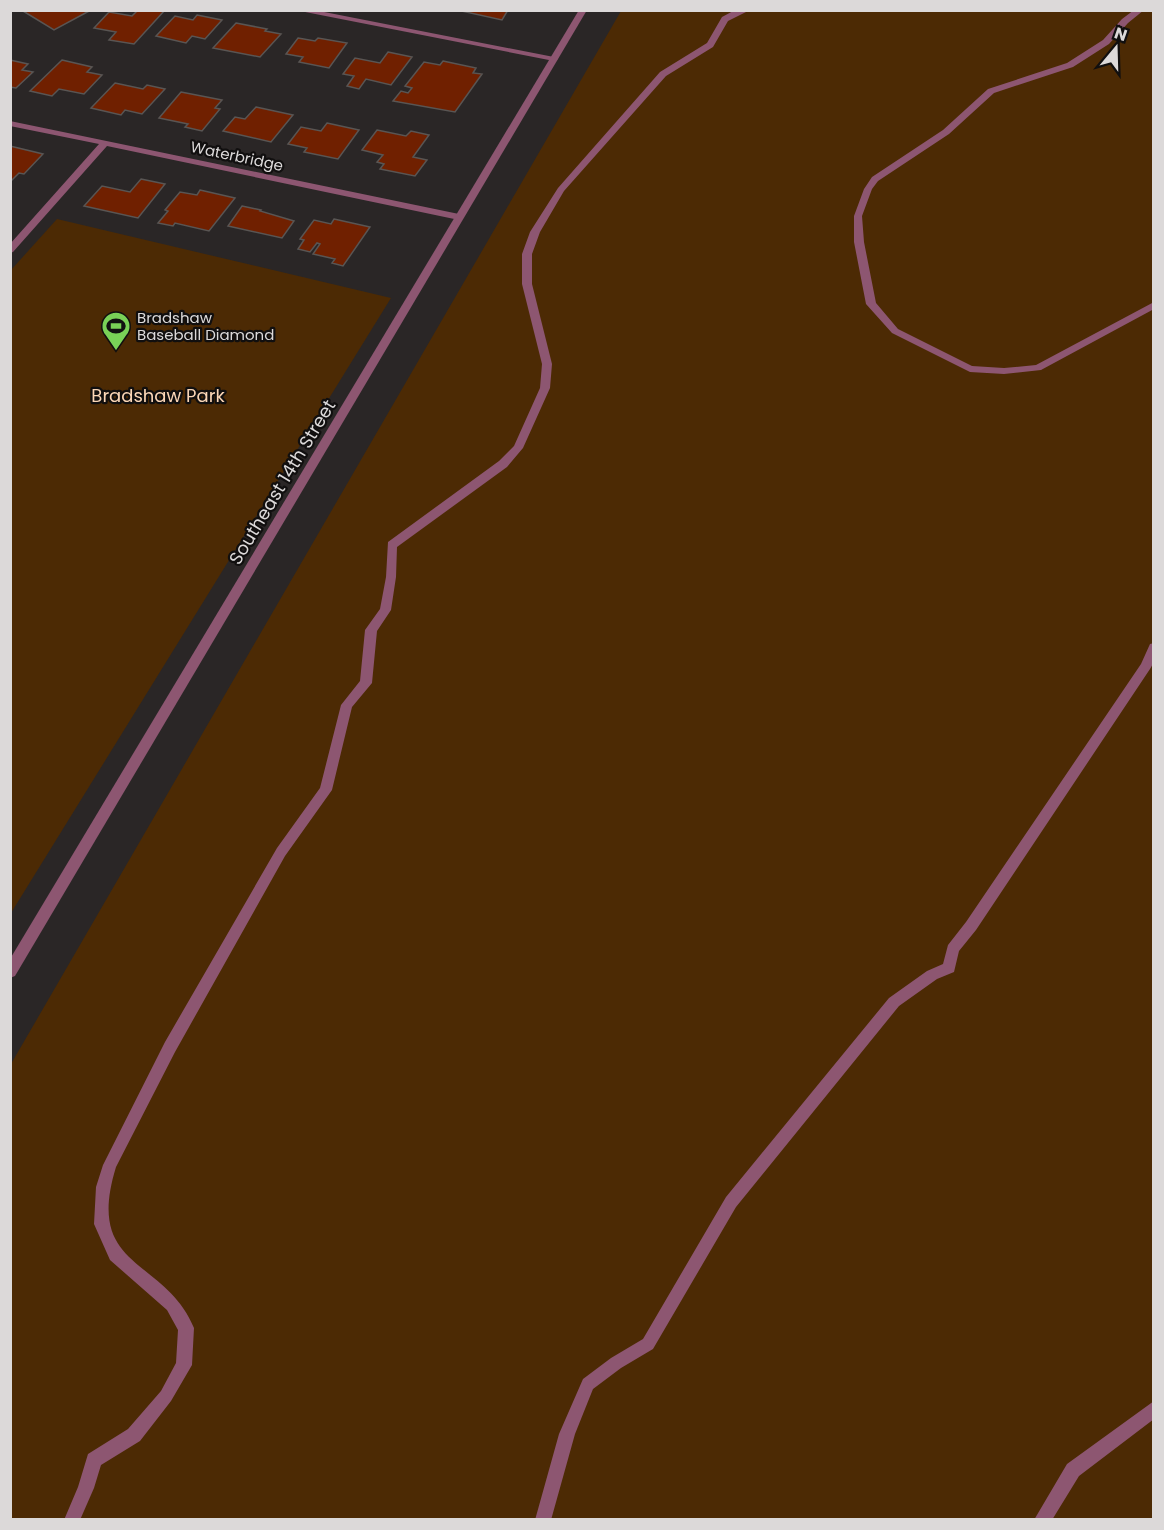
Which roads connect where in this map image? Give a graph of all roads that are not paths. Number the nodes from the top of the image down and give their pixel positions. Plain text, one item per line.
1 (299, 10) edge
2 (583, 10) edge
3 (746, 10) edge
4 (1140, 10) edge
5 (554, 59) junction
6 (10, 123) edge
7 (106, 142) junction
8 (459, 217) junction
9 (10, 250) edge
10 (1154, 305) edge
11 (1154, 647) edge
12 (10, 972) edge
13 (1154, 1409) edge
14 (72, 1520) edge
15 (543, 1520) edge
16 (1042, 1520) edge

1 - 5 street
2 - 5 street, Southeast 14th Street
3 - 14 street
4 - 10 street
5 - 8 street, Southeast 14th Street
6 - 7 street, Waterbridge
7 - 8 street, Waterbridge
7 - 9 street
8 - 12 street, Southeast 14th Street
11 - 15 street
13 - 16 street

